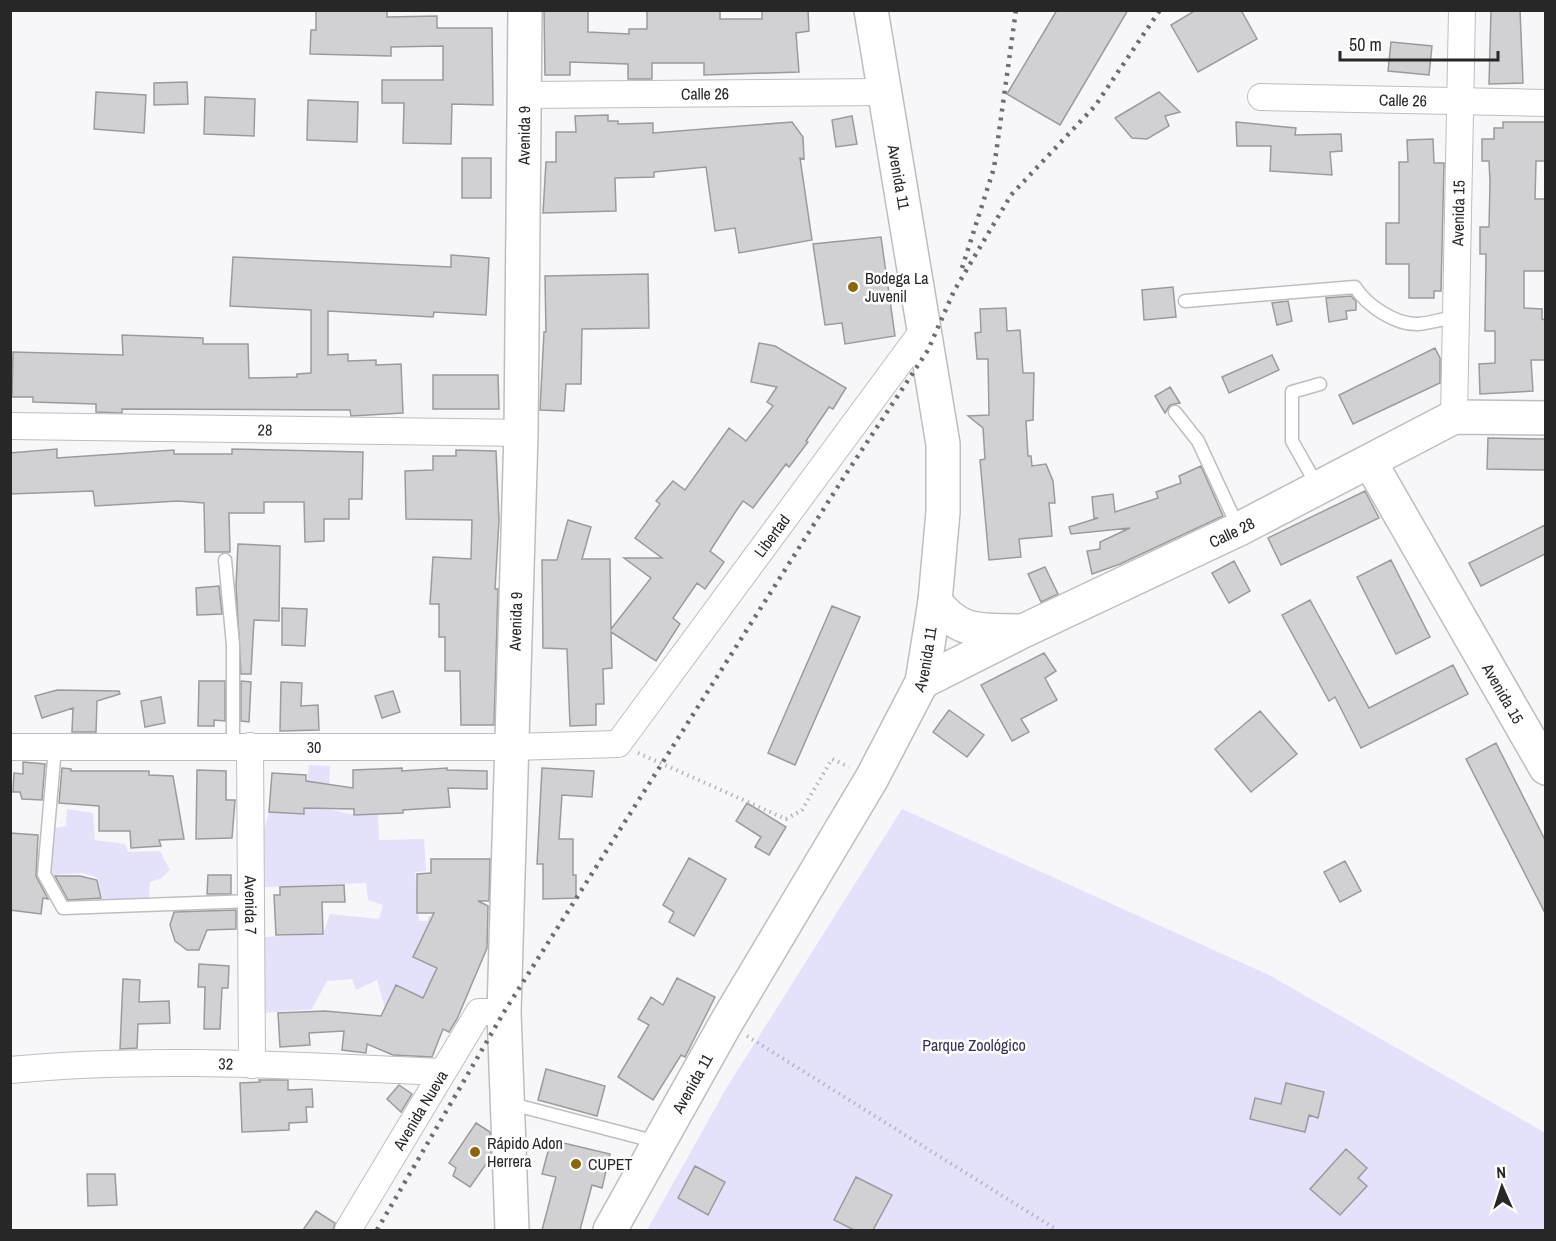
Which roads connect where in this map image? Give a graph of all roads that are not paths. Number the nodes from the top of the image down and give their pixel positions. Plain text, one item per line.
1 (525, 10) edge
2 (871, 10) edge
3 (1462, 10) edge
4 (884, 92) junction
5 (525, 94) junction
6 (1261, 97) dead end
7 (1460, 102) junction
8 (1545, 103) edge
9 (1185, 301) dead end
10 (1455, 317) junction
11 (925, 328) junction
12 (1320, 384) dead end
13 (1176, 412) dead end
14 (1454, 417) junction
15 (1545, 418) edge
16 (10, 426) edge
17 (521, 433) junction
18 (1370, 462) junction
19 (1319, 488) junction
20 (1239, 529) junction
21 (225, 560) dead end
22 (935, 601) junction
23 (1023, 631) junction
24 (922, 682) junction
25 (618, 744) joint
26 (10, 747) edge
27 (241, 747) junction
28 (511, 747) junction
29 (54, 748) junction
30 (1545, 768) edge
31 (252, 901) junction
32 (504, 1012) junction
33 (252, 1065) junction
34 (10, 1070) edge
35 (441, 1072) junction
36 (506, 1103) junction
37 (658, 1142) junction
38 (348, 1230) edge
39 (512, 1230) edge
40 (610, 1230) edge

1 - 5 main road, Avenida 9
2 - 4 main road, Avenida 11
3 - 7 street, Avenida 15
4 - 5 street, Calle 26
4 - 11 main road, Avenida 11
5 - 17 main road, Avenida 9
6 - 7 street, Calle 26
7 - 8 street, Calle 26
7 - 10 street, Avenida 15
9 - 10 lane
10 - 14 street, Avenida 15
11 - 22 main road, Avenida 11
11 - 25 street, Libertad
12 - 19 lane
13 - 20 lane
14 - 15 main road, Calle 28
14 - 18 main road, Calle 28
16 - 17 street, 28
17 - 28 main road, Avenida 9
18 - 19 main road, Calle 28
18 - 30 main road, Avenida 15
19 - 20 main road, Calle 28
20 - 23 main road, Calle 28
21 - 27 lane
22 - 23 main road
22 - 24 main road, Avenida 11
23 - 24 main road, Calle 28
24 - 37 main road, Avenida 11
25 - 28 street, 30
26 - 29 street, 30
27 - 28 street, 30
27 - 29 street, 30
27 - 31 street, Avenida 7
28 - 32 main road, Avenida 9
29 - 31 lane
31 - 33 street, Avenida 7
32 - 35 street, Avenida Nueva
32 - 36 main road, Avenida 9
33 - 34 street, 32
33 - 35 street, 32
35 - 38 street, Avenida Nueva
36 - 37 lane
36 - 39 main road, Avenida 9
37 - 40 main road, Avenida 11

